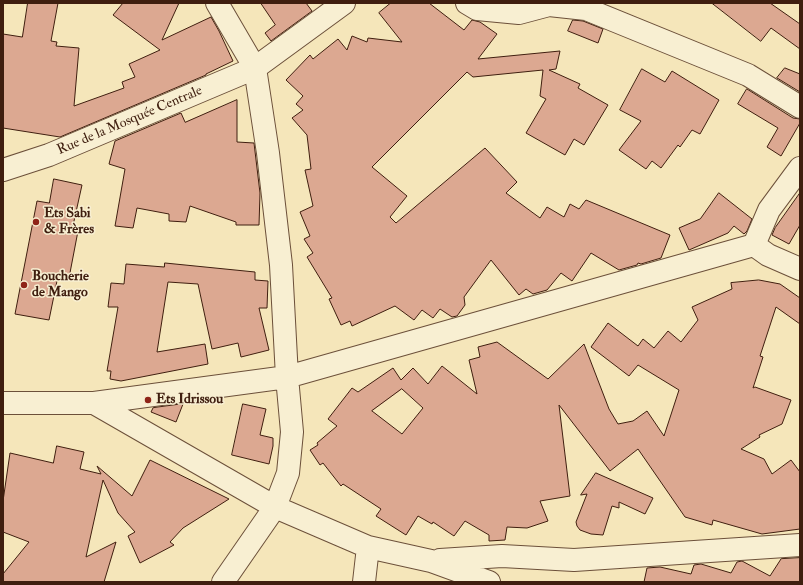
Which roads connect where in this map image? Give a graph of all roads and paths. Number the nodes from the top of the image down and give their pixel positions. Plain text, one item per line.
1 (217, 3) edge
2 (344, 3) edge
3 (467, 3) edge
4 (255, 68) junction
5 (800, 107) edge
6 (800, 168) edge
7 (3, 170) edge
8 (754, 245) junction
9 (800, 269) edge
10 (287, 378) junction
11 (3, 403) edge
12 (94, 403) junction
13 (275, 507) junction
14 (800, 545) edge
15 (368, 547) junction
16 (431, 561) junction
17 (223, 582) edge
18 (364, 582) edge
19 (489, 582) edge

1 - 4 street
2 - 4 street, Rue de la Mosquée Centrale
3 - 5 street
4 - 7 street, Rue de la Mosquée Centrale
4 - 10 street
6 - 8 street
8 - 9 street
8 - 10 street
10 - 12 street
10 - 13 street
11 - 12 street
12 - 13 street
13 - 15 street
13 - 17 street
14 - 16 street
15 - 16 street
15 - 18 street
16 - 19 street

